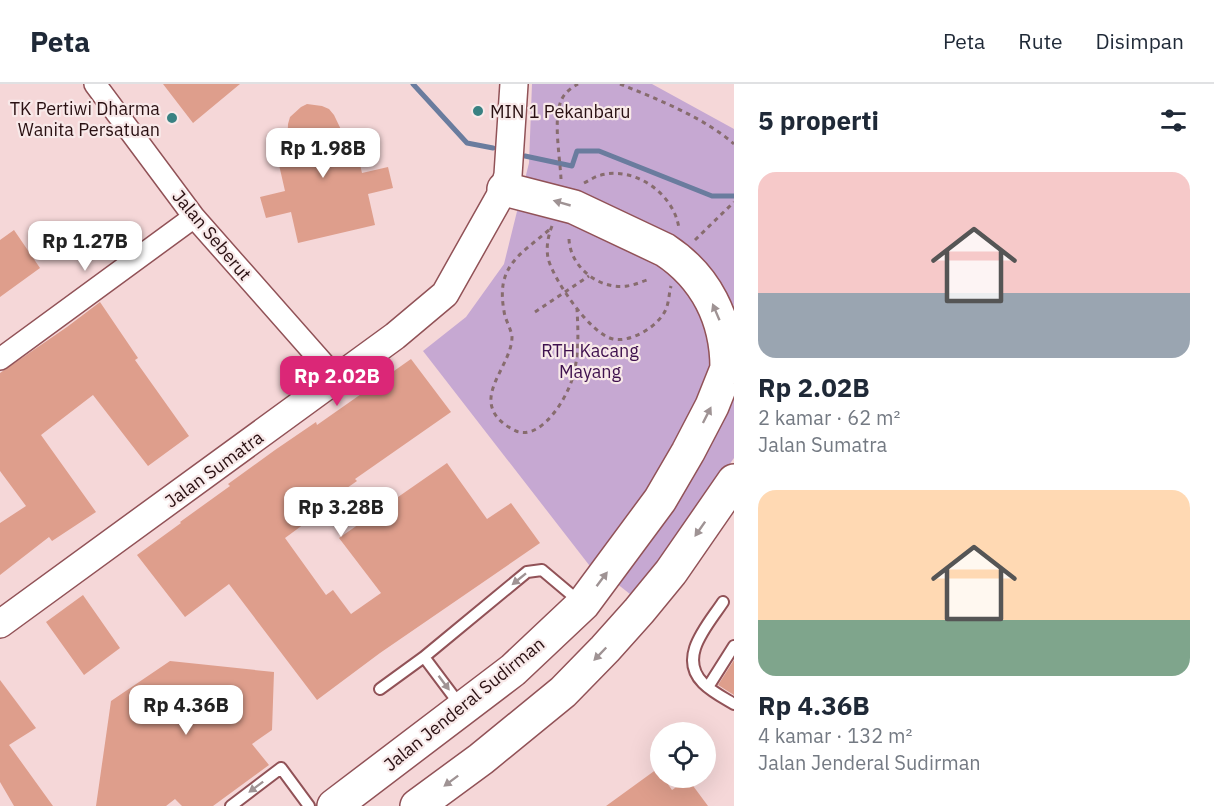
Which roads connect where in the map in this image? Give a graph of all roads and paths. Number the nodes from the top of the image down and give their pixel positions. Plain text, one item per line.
1 (95, 84) edge
2 (514, 84) edge
3 (578, 84) edge
4 (620, 84) edge
5 (734, 144) edge
6 (561, 176) dead end
7 (504, 189) junction
8 (734, 202) edge
9 (194, 217) junction
10 (550, 229) dead end
11 (569, 239) dead end
12 (677, 258) junction
13 (589, 276) junction
14 (650, 279) dead end
15 (577, 308) dead end
16 (536, 312) dead end
17 (0, 358) edge
18 (730, 360) edge
19 (337, 379) junction
20 (734, 481) edge
21 (723, 602) dead end
22 (583, 604) junction
23 (0, 624) edge
24 (734, 646) edge
25 (424, 657) junction
26 (708, 687) junction
27 (380, 688) dead end
28 (734, 704) edge
29 (463, 709) junction
30 (231, 806) edge
31 (309, 806) edge
32 (334, 806) edge
33 (417, 806) edge

1 - 9 street, Jalan Seberut
2 - 7 street, Jalan Sumatra
3 - 6 path
4 - 5 path
12 -> 7 main road
7 - 19 street, Jalan Sumatra
8 - 12 path
9 - 17 street
9 - 19 street, Jalan Seberut
10 - 15 path
11 - 13 path
18 -> 12 main road
13 - 14 path
13 - 16 path
22 -> 18 main road, Jalan Jenderal Sudirman
19 - 23 street, Jalan Sumatra
20 -> 33 main road
21 - 26 lane
22 -> 25 lane
22 - 29 main road, Jalan Jenderal Sudirman
24 - 26 lane
25 - 27 lane
25 -> 29 lane
26 - 28 lane
29 - 32 main road, Jalan Jenderal Sudirman
31 -> 30 lane

